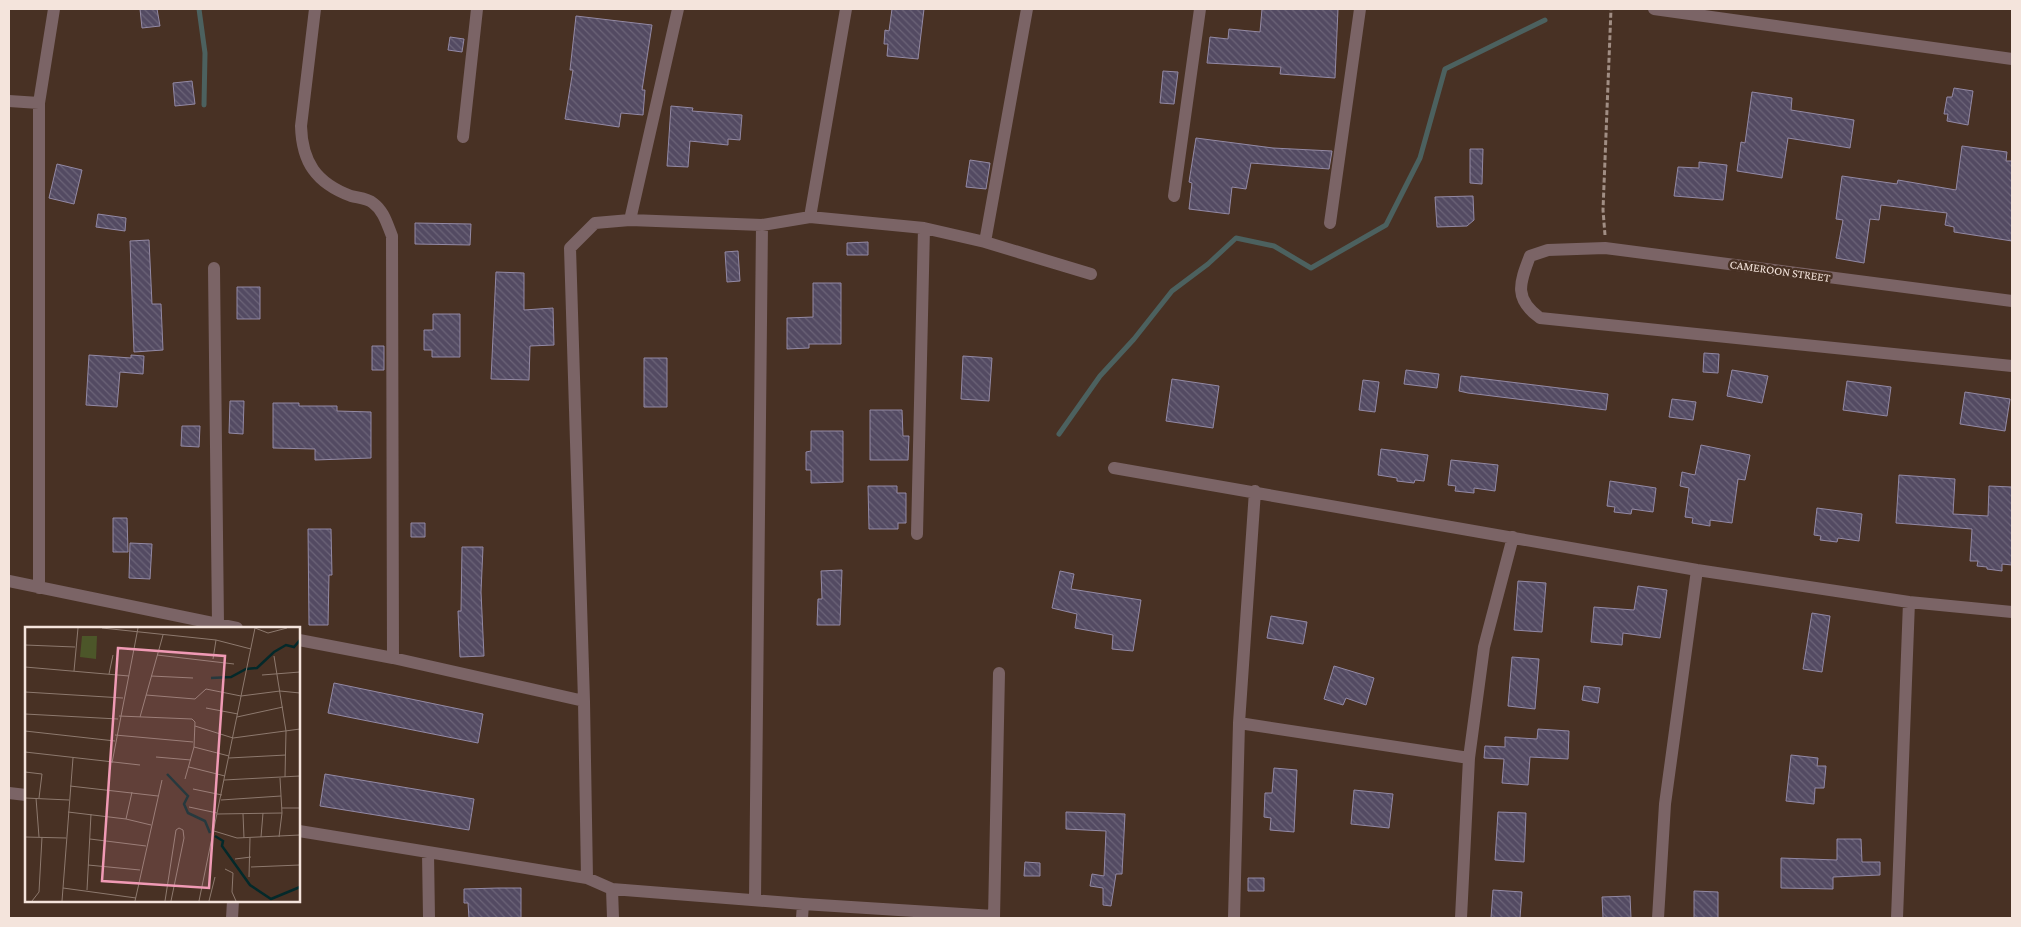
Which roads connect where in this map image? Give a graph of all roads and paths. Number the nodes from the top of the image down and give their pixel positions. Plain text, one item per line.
1 (54, 9) edge
2 (315, 9) edge
3 (477, 9) edge
4 (678, 9) edge
5 (846, 9) edge
6 (1027, 9) edge
7 (1200, 9) edge
8 (1360, 9) edge
9 (1610, 9) edge
10 (1654, 9) edge
11 (2012, 59) edge
12 (9, 101) edge
13 (39, 103) junction
14 (463, 137) dead end
15 (1174, 196) dead end
16 (810, 217) junction
17 (630, 220) junction
18 (1330, 223) dead end
19 (762, 226) junction
20 (924, 228) junction
21 (985, 242) junction
22 (1605, 248) junction
23 (214, 268) dead end
24 (1091, 274) dead end
25 (2012, 301) edge
26 (2012, 366) edge
27 (1114, 468) dead end
28 (1255, 491) junction
29 (918, 534) dead end
30 (1513, 537) junction
31 (1698, 570) junction
32 (9, 581) edge
33 (39, 588) junction
34 (1909, 602) junction
35 (2012, 612) edge
36 (218, 624) junction
37 (233, 627) edge
38 (300, 640) edge
39 (393, 658) junction
40 (999, 673) dead end
41 (584, 700) junction
42 (1239, 723) junction
43 (1469, 758) junction
44 (9, 793) edge
45 (25, 795) edge
46 (300, 831) edge
47 (428, 853) junction
48 (587, 878) junction
49 (612, 889) junction
50 (755, 900) junction
51 (233, 902) edge
52 (802, 904) junction
53 (994, 917) edge
54 (232, 918) edge
55 (429, 918) edge
56 (613, 918) edge
57 (802, 918) edge
58 (1234, 918) edge
59 (1461, 918) edge
60 (1658, 918) edge
61 (1897, 918) edge

1 - 13 street
2 - 39 street
3 - 14 street
4 - 17 street
5 - 16 street
6 - 21 street
7 - 15 street
8 - 18 street
9 - 22 path
10 - 11 street
12 - 13 street
13 - 33 street
16 - 19 street
16 - 20 street
17 - 19 street
17 - 41 street
19 - 50 street
20 - 21 street
20 - 29 street
21 - 24 street
22 - 25 street, CAMEROON STREET
22 - 26 street, CAMEROON STREET
23 - 36 street
27 - 28 street
28 - 30 street
28 - 42 street
30 - 31 street
30 - 43 street
31 - 34 street
31 - 60 street
32 - 33 street
33 - 36 street
34 - 35 street
34 - 61 street
36 - 37 street
38 - 39 street
39 - 41 street
40 - 53 street
41 - 48 street
42 - 43 street
42 - 58 street
43 - 59 street
44 - 45 street
46 - 47 street
47 - 48 street
47 - 55 street
48 - 49 street
49 - 50 street
49 - 56 street
50 - 52 street
51 - 54 street
52 - 53 street
52 - 57 street

